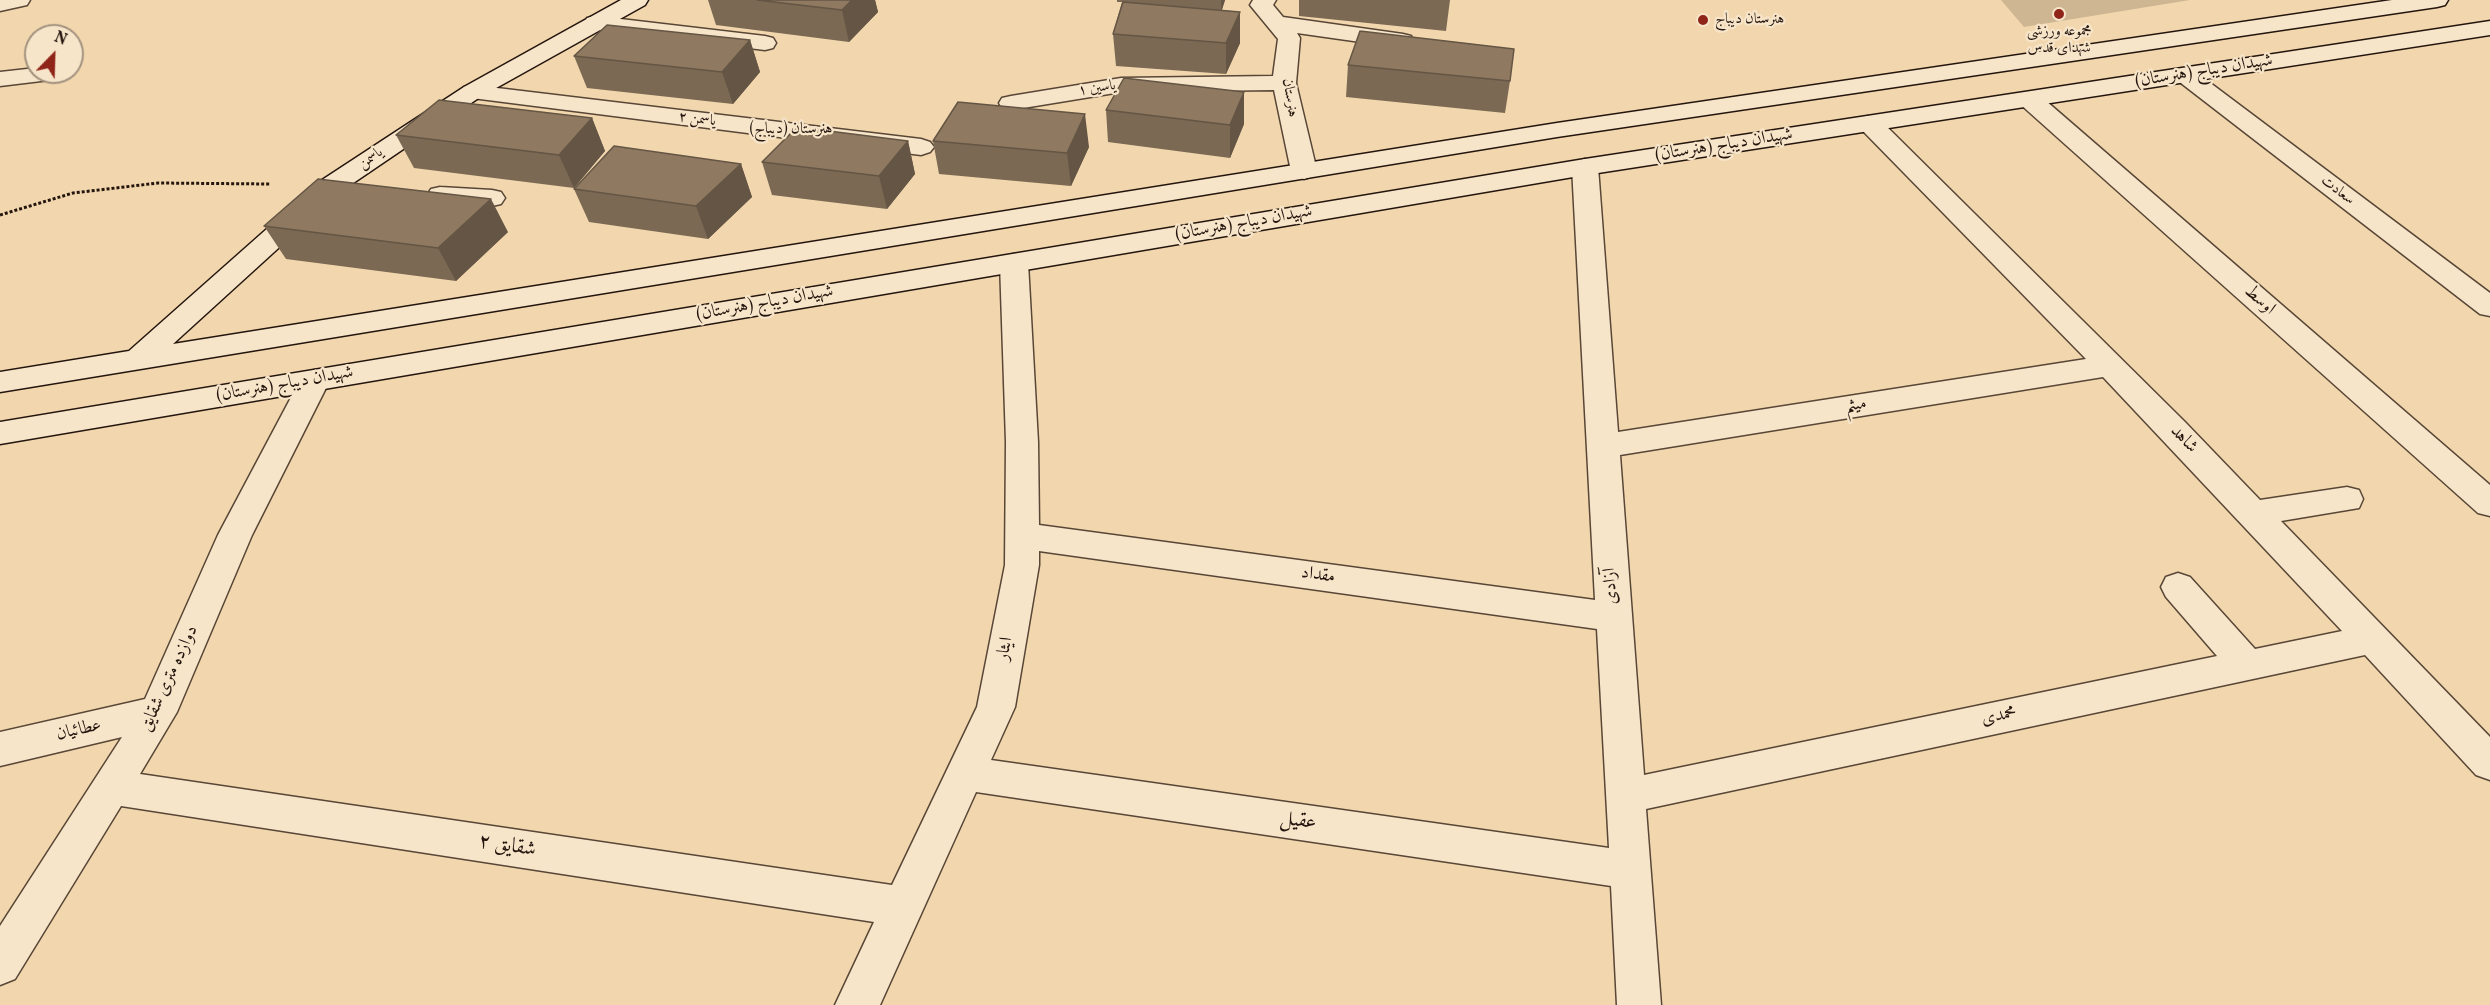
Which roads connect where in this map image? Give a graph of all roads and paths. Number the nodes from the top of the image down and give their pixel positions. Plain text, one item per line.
1 (19, 0) edge
2 (637, 0) edge
3 (1265, 0) edge
4 (2437, 0) edge
5 (0, 4) edge
6 (595, 23) junction
7 (1277, 23) junction
8 (2490, 28) edge
9 (765, 43) edge
10 (1423, 44) edge
11 (2185, 75) junction
12 (24, 76) edge
13 (0, 79) edge
14 (1284, 83) junction
15 (472, 92) junction
16 (2029, 99) junction
17 (1011, 103) dead end
18 (1869, 123) junction
19 (1557, 130) junction
20 (921, 147) dead end
21 (1585, 167) junction
22 (1304, 171) junction
23 (331, 186) junction
24 (365, 189) edge
25 (411, 192) edge
26 (492, 198) edge
27 (0, 215) edge
28 (1014, 262) junction
29 (2490, 307) edge
30 (137, 360) junction
31 (2109, 366) junction
32 (315, 380) junction
33 (0, 382) edge
34 (0, 433) edge
35 (1603, 446) junction
36 (2347, 500) dead end
37 (2490, 504) edge
38 (2253, 513) junction
39 (1022, 536) junction
40 (2178, 588) dead end
41 (1614, 617) junction
42 (2372, 639) junction
43 (2247, 665) junction
44 (158, 712) junction
45 (0, 749) edge
46 (2490, 762) edge
47 (965, 773) junction
48 (111, 787) junction
49 (1625, 796) junction
50 (1630, 870) junction
51 (903, 907) junction
52 (0, 964) edge
53 (857, 1005) edge
54 (1639, 1005) edge

1 - 5 street
2 - 6 street, یاسمن
3 - 7 street, هنرستان
4 - 19 street, شهیدان دیباج (هنرستان)
6 - 9 street
6 - 15 street, یاسمن
7 - 10 street
7 - 14 street, هنرستان
8 - 11 street, شهیدان دیباج (هنرستان)
11 - 16 street, شهیدان دیباج (هنرستان)
11 - 29 street, سعادت
12 - 13 street
14 - 17 street, یاسین ۱
14 - 22 street, هنرستان
15 - 20 street, یاسمن ۲
15 - 23 street, یاسمن
16 - 18 street, شهیدان دیباج (هنرستان)
16 - 37 street, اوسط
18 - 21 street, شهیدان دیباج (هنرستان)
18 - 31 street, شاهد
19 - 21 street
19 - 22 street, شهیدان دیباج (هنرستان)
21 - 28 street, شهیدان دیباج (هنرستان)
21 - 35 street, آزادی
22 - 30 street, شهیدان دیباج (هنرستان)
23 - 24 street
23 - 27 path
23 - 30 street, یاسمن
25 - 26 street
28 - 32 street, شهیدان دیباج (هنرستان)
28 - 39 street, ایثار
30 - 33 street, شهیدان دیباج (هنرستان)
31 - 35 street, میثم
31 - 38 street, شاهد
32 - 34 street, شهیدان دیباج (هنرستان)
32 - 44 street, دوازده متری شقایق
35 - 41 street, آزادی
36 - 38 street
38 - 42 street, شاهد
39 - 41 street, مقداد
39 - 47 street, ایثار
40 - 43 street
41 - 49 street, آزادی
42 - 43 street, محمدی
42 - 46 street, شاهد
43 - 49 street, محمدی
44 - 45 street, عطائیان
44 - 48 street, دوازده متری شقایق
47 - 50 street, عقیل
47 - 51 street, ایثار
48 - 51 street, شقایق ۲
48 - 52 street, دوازده متری شقایق
49 - 50 street, آزادی
50 - 54 street, آزادی
51 - 53 street, ایثار

